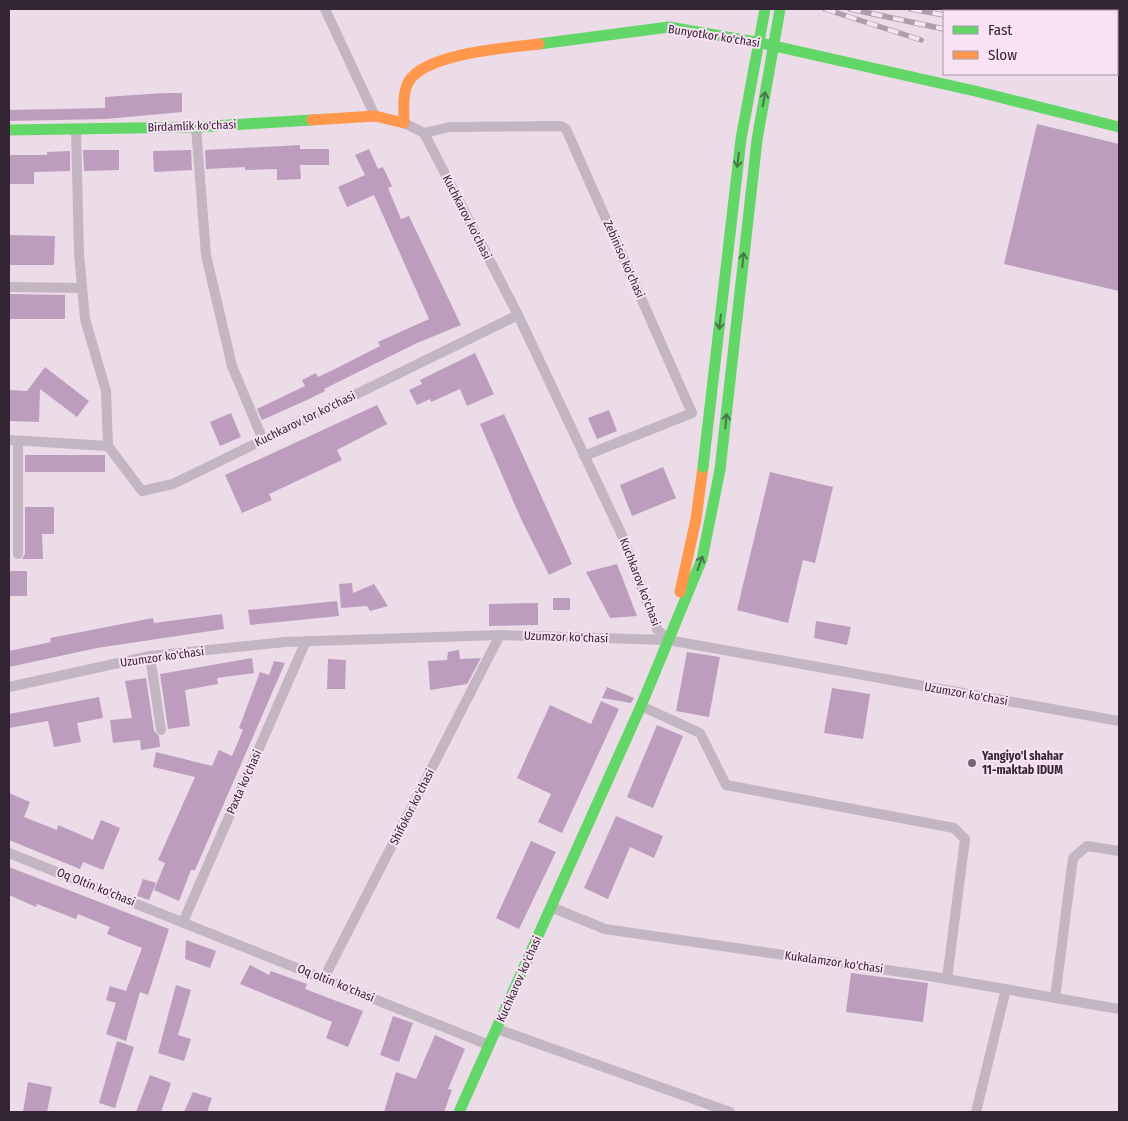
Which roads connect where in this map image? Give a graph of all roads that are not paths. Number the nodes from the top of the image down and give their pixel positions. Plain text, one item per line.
1 (325, 9) edge
2 (765, 9) edge
3 (780, 9) edge
4 (376, 116) junction
5 (404, 123) junction
6 (196, 127) junction
7 (1119, 127) edge
8 (9, 130) edge
9 (76, 130) junction
10 (424, 133) junction
11 (9, 288) edge
12 (82, 288) junction
13 (518, 315) junction
14 (14, 440) edge
15 (262, 440) junction
16 (108, 446) junction
17 (584, 456) junction
18 (18, 554) dead end
19 (500, 635) junction
20 (668, 640) junction
21 (306, 641) junction
22 (150, 656) junction
23 (9, 687) edge
24 (641, 706) junction
25 (1119, 721) edge
26 (161, 730) dead end
27 (1119, 851) edge
28 (9, 853) edge
29 (552, 908) junction
30 (183, 922) junction
31 (324, 978) junction
32 (948, 979) junction
33 (1006, 989) junction
34 (1055, 998) junction
35 (1119, 1009) edge
36 (497, 1029) junction
37 (490, 1045) junction
38 (460, 1112) edge
39 (730, 1112) edge
40 (976, 1112) edge

1 - 4 street
2 -> 20 main road, bridge
20 -> 3 main road, bridge
4 - 5 main road
4 - 6 main road, Birdamlik ko'chasi
5 - 7 main road, Bunyotkor ko'chasi
5 - 10 street
6 - 9 main road, Birdamlik ko'chasi
6 - 15 street
8 - 9 main road, Birdamlik ko'chasi
9 - 12 street
10 - 13 street, Kuchkarov ko'chasi
10 - 17 street, Zebiniso ko'chasi
11 - 12 street
12 - 16 street
13 - 15 street, Kuchkarov tor ko'chasi
13 - 17 street, Kuchkarov ko'chasi
14 - 16 street
14 - 18 street
15 - 16 street, Kuchkarov tor ko'chasi
17 - 20 street, Kuchkarov ko'chasi
19 - 20 street, Uzumzor ko'chasi
19 - 21 street, Uzumzor ko'chasi
19 - 31 street, Shifokor ko'chasi
20 - 24 main road, Kuchkarov ko'chasi
20 - 25 street, Uzumzor ko'chasi
21 - 22 street, Uzumzor ko'chasi
21 - 30 street, Paxta ko'chasi
22 - 23 street, Uzumzor ko'chasi
22 - 26 street
24 - 29 main road, Kuchkarov ko'chasi
24 - 32 street
27 - 34 street
28 - 30 street, Oq Oltin ko'chasi
29 - 32 street, Kukalamzor ko'chasi
29 - 36 main road, Kuchkarov ko'chasi
30 - 31 street, Oq oltin ko'chasi
31 - 37 street, Oq oltin ko'chasi
32 - 33 street, Kukalamzor ko'chasi
33 - 34 street, Kukalamzor ko'chasi
33 - 40 street
34 - 35 street, Kukalamzor ko'chasi
36 - 37 main road, Kuchkarov ko'chasi
36 - 39 street
37 - 38 main road, Kuchkarov ko'chasi

